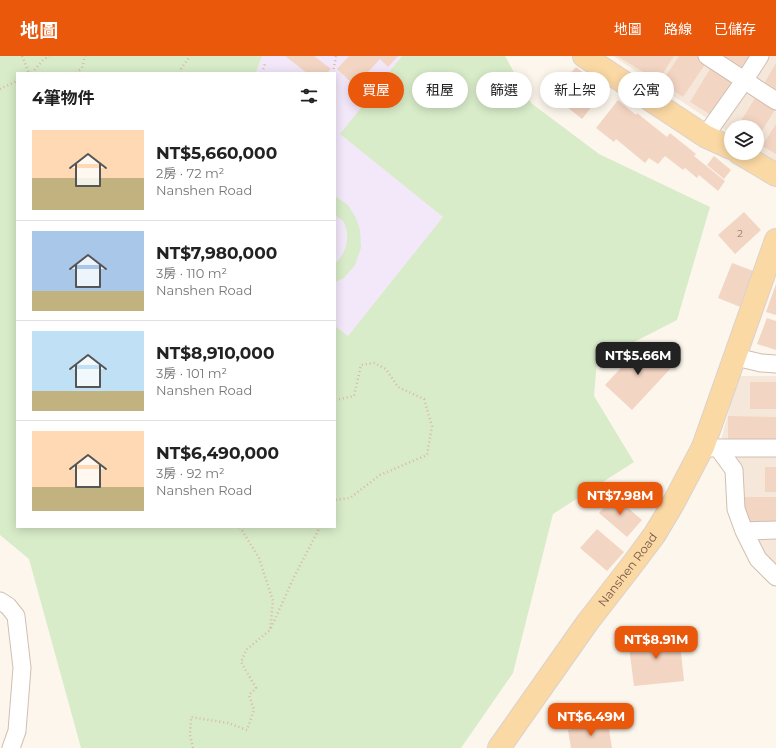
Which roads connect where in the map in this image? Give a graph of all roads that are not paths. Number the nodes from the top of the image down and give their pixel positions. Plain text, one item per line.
1 (584, 56) edge
2 (707, 56) edge
3 (760, 56) edge
4 (744, 81) junction
5 (776, 101) edge
6 (706, 136) junction
7 (724, 145) edge
8 (751, 160) edge
9 (776, 175) edge
10 (776, 240) edge
11 (736, 357) junction
12 (776, 364) edge
13 (711, 448) junction
14 (776, 448) edge
15 (776, 530) edge
16 (744, 531) junction
17 (776, 577) edge
18 (0, 601) edge
19 (11, 748) edge
20 (499, 748) edge

1 - 6 main road
2 - 4 street
3 - 4 street
4 - 5 street
4 - 6 street
6 - 7 main road
8 - 9 main road
10 - 11 main road, Nanshen Road
11 - 12 street
11 - 13 main road, Nanshen Road
13 - 14 street
13 - 16 street
13 - 20 main road, Nanshen Road
15 - 16 street
16 - 17 street
18 - 19 street

